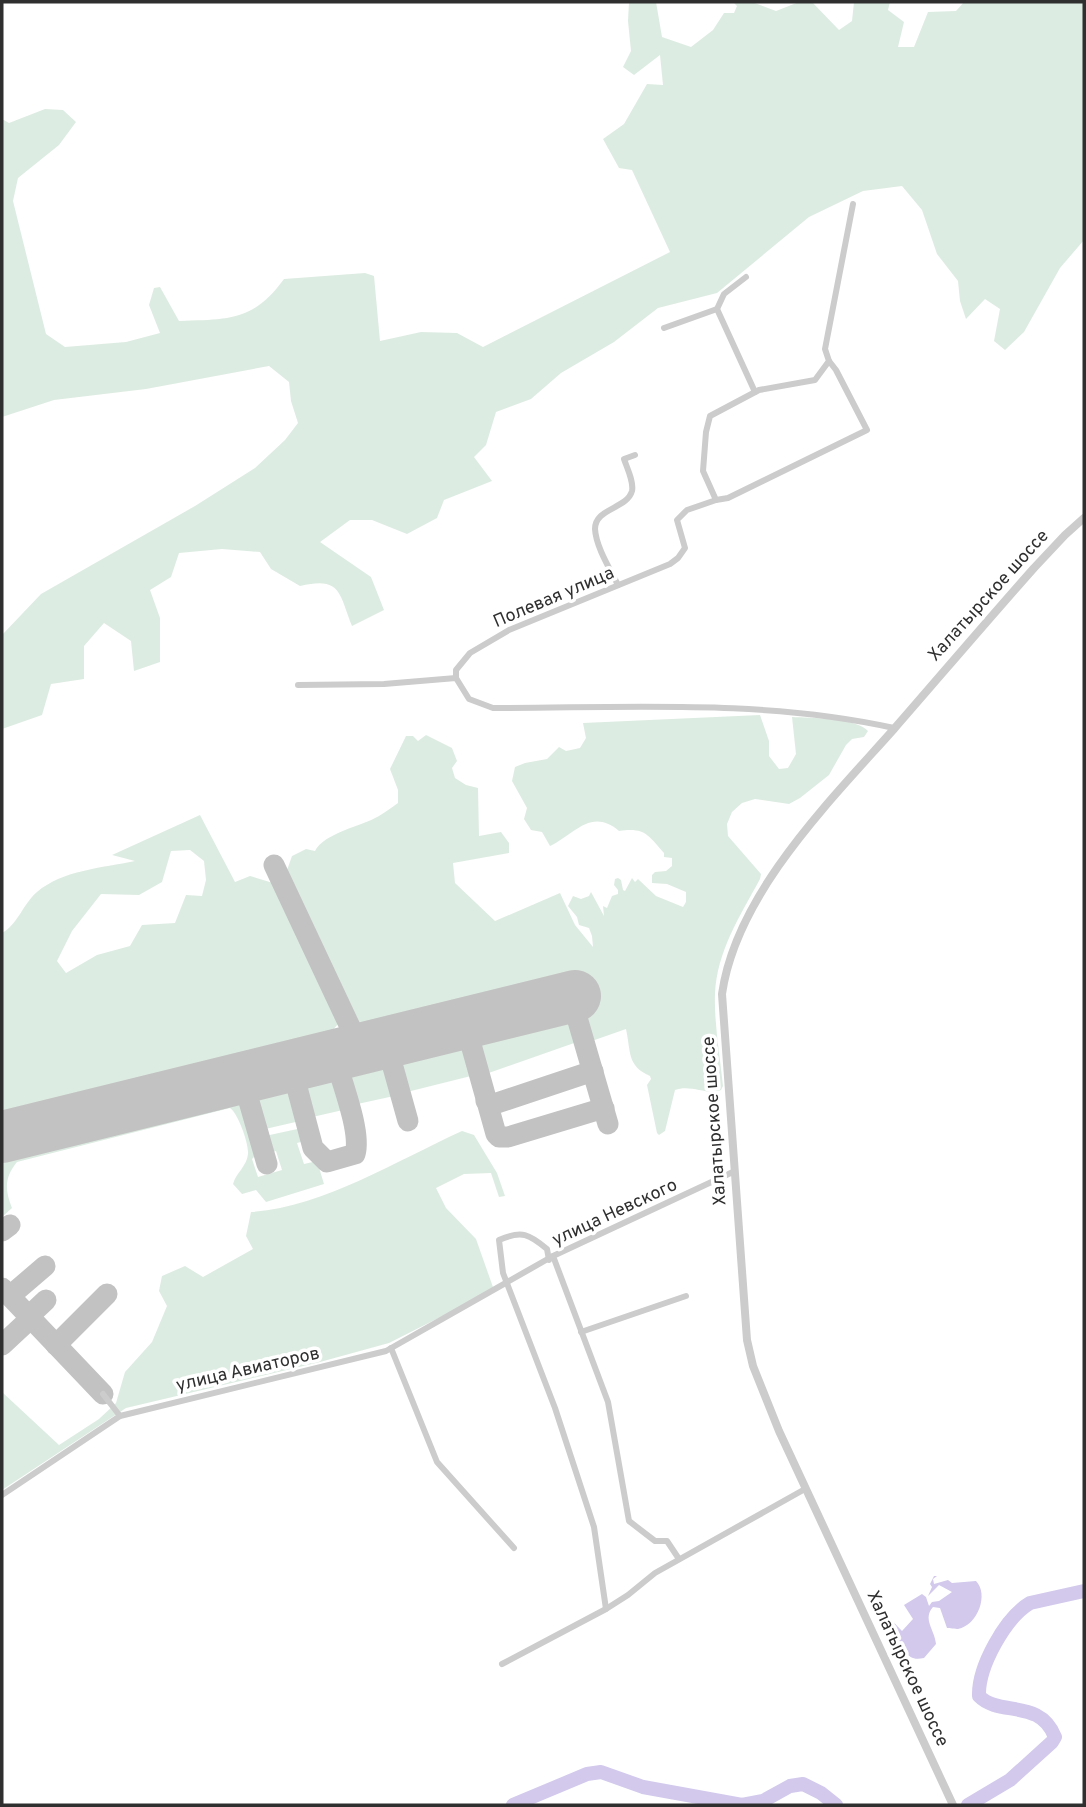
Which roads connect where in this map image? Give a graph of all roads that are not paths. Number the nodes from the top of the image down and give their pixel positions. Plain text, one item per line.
1 (853, 204) dead end
2 (746, 277) dead end
3 (717, 309) junction
4 (664, 328) dead end
5 (829, 361) junction
6 (755, 392) junction
7 (635, 456) dead end
8 (716, 500) junction
9 (1084, 518) edge
10 (618, 585) junction
11 (456, 678) junction
12 (298, 685) dead end
13 (894, 728) junction
14 (735, 1171) junction
15 (551, 1258) junction
16 (508, 1282) junction
17 (686, 1296) dead end
18 (582, 1332) junction
19 (391, 1348) junction
20 (103, 1394) dead end
21 (120, 1416) junction
22 (805, 1489) junction
23 (2, 1495) edge
24 (514, 1548) dead end
25 (679, 1559) junction
26 (606, 1609) junction
27 (502, 1664) dead end
28 (952, 1802) edge

1 - 5 street
2 - 3 street
3 - 4 street
3 - 6 street
5 - 6 street
5 - 8 street
6 - 8 street
7 - 10 street
8 - 10 street, Полевая улица
9 - 13 street, Халатырское шоссе
10 - 11 street, Полевая улица
11 - 12 street
11 - 13 street
13 - 14 street, Халатырское шоссе
14 - 15 street, улица Невского
14 - 22 street, Халатырское шоссе
15 - 16 street, улица Невского
15 - 16 street
15 - 18 street
16 - 19 street, улица Авиаторов
16 - 26 street
17 - 18 street
18 - 25 street
19 - 21 street, улица Авиаторов
19 - 24 street
20 - 21 street
21 - 23 street, улица Авиаторов
22 - 25 street
22 - 28 street, Халатырское шоссе
25 - 26 street
26 - 27 street

